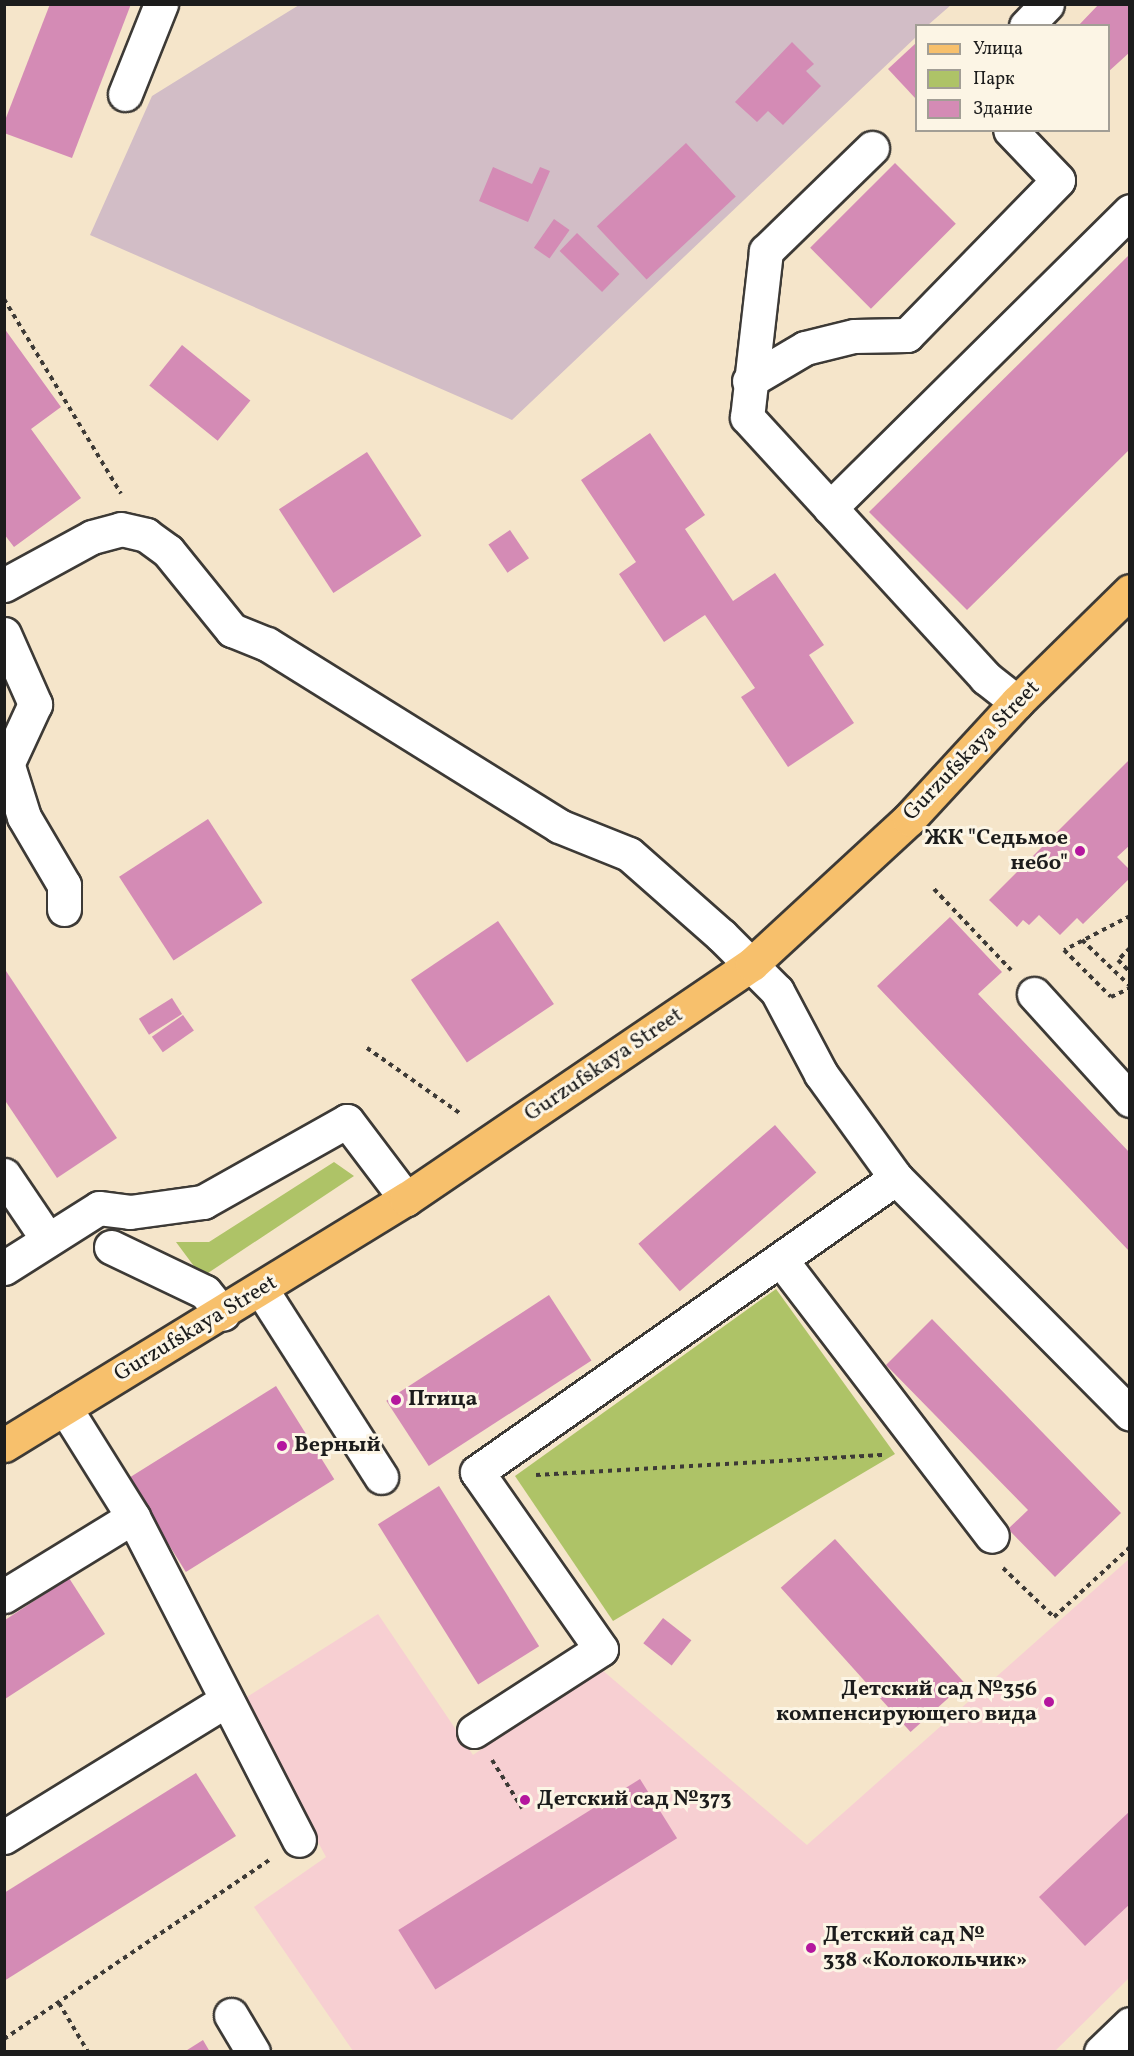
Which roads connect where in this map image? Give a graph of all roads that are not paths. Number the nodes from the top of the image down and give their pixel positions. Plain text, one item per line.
1 (161, 4) edge
2 (1047, 4) edge
3 (1028, 24) edge
4 (124, 94) dead end
5 (1012, 132) edge
6 (872, 148) dead end
7 (1130, 211) edge
8 (749, 381) junction
9 (830, 508) junction
10 (4, 585) edge
11 (1130, 591) edge
12 (4, 634) edge
13 (1017, 702) junction
14 (7, 770) edge
15 (64, 909) dead end
16 (752, 964) junction
17 (1034, 994) road end
18 (1130, 1100) edge
19 (4, 1175) edge
20 (896, 1178) junction
21 (406, 1199) junction
22 (48, 1240) junction
23 (111, 1247) dead end
24 (781, 1260) junction
25 (4, 1268) edge
26 (261, 1289) junction
27 (223, 1314) junction
28 (65, 1408) junction
29 (1130, 1414) edge
30 (4, 1445) edge
31 (381, 1477) dead end
32 (133, 1517) junction
33 (992, 1536) road end
34 (4, 1596) edge
35 (225, 1701) junction
36 (474, 1731) road end
37 (4, 1837) edge
38 (299, 1840) road end
39 (231, 2015) dead end
40 (1130, 2024) edge
41 (253, 2052) edge
42 (1101, 2052) edge

1 - 4 lane
2 - 3 lane
5 - 8 lane
6 - 8 lane
7 - 9 lane
8 - 9 lane
9 - 13 lane
10 - 16 lane
11 - 13 main road, Gurzufskaya Street
12 - 14 lane
13 - 16 main road, Gurzufskaya Street
14 - 15 lane
16 - 20 lane
16 - 21 main road, Gurzufskaya Street
17 - 18 lane
19 - 22 lane
20 - 24 lane
20 - 29 lane
21 - 22 lane
21 - 26 main road, Gurzufskaya Street
22 - 25 lane
23 - 27 lane
24 - 33 lane
24 - 36 lane
26 - 27 main road, Gurzufskaya Street
26 - 31 lane
27 - 28 main road, Gurzufskaya Street
28 - 30 main road, Gurzufskaya Street
28 - 32 lane
32 - 34 lane
32 - 35 lane
35 - 37 lane
35 - 38 lane
39 - 41 lane
40 - 42 lane

